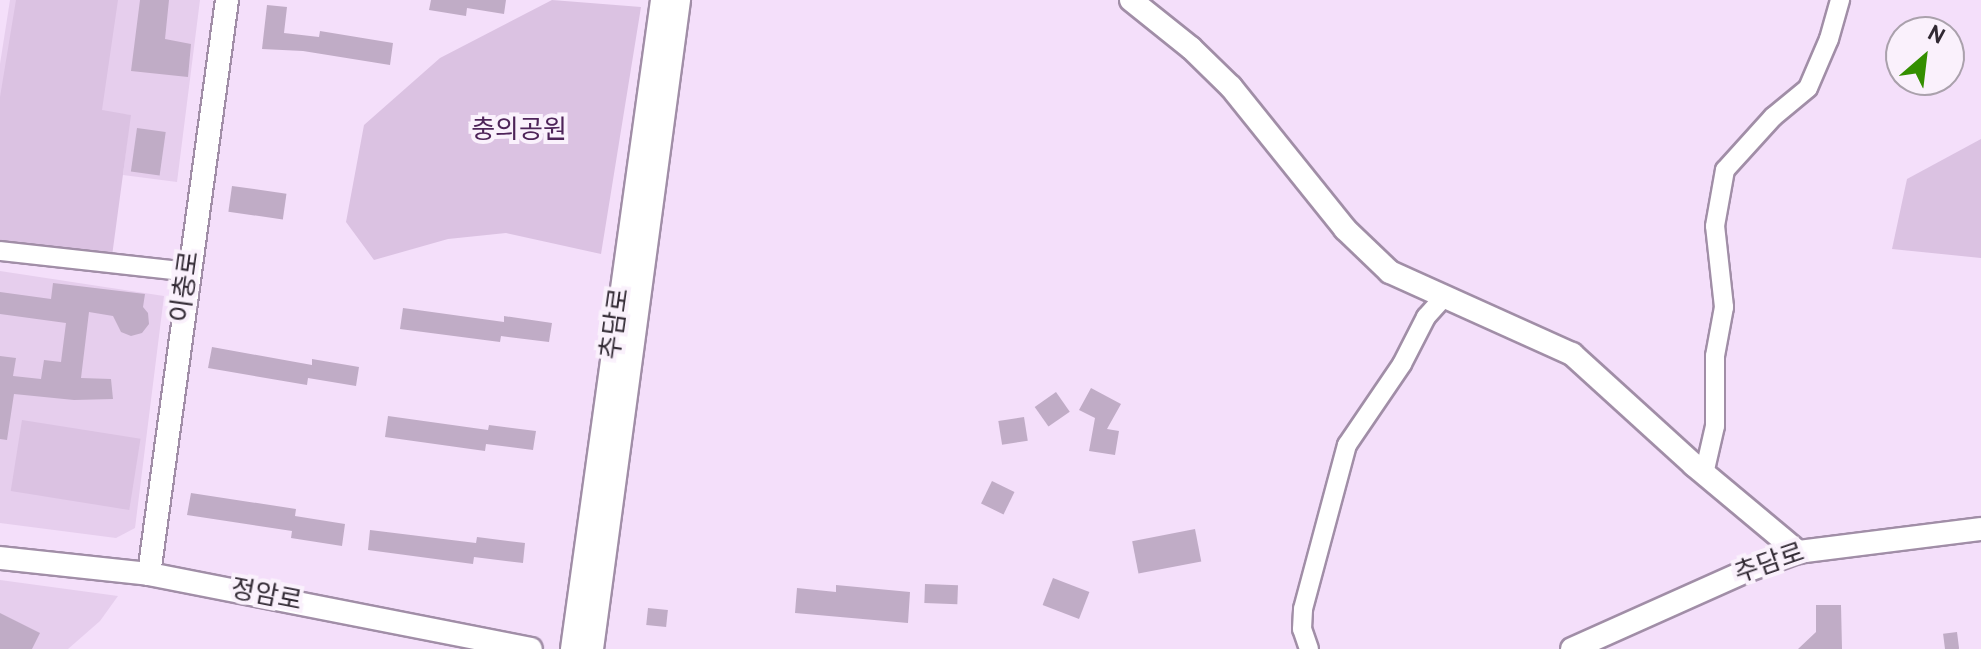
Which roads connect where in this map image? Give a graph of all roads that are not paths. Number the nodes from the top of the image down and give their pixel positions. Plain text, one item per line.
1 (227, 0) edge
2 (662, 0) edge
3 (679, 0) edge
4 (1131, 0) edge
5 (1840, 0) edge
6 (0, 251) edge
7 (189, 272) junction
8 (1444, 297) junction
9 (1704, 474) junction
10 (1981, 529) edge
11 (1798, 552) junction
12 (0, 558) edge
13 (149, 574) junction
14 (531, 649) edge
15 (572, 649) edge
16 (592, 649) edge
17 (1309, 649) edge
18 (1572, 649) edge

1 - 7 street, 이충로
2 - 15 street, 추담로
3 - 16 street, 추담로
4 - 8 street
5 - 9 street
6 - 7 street
7 - 13 street, 이충로
8 - 9 street
8 - 17 street
9 - 11 street
10 - 11 street, 추담로
11 - 18 street, 추담로
12 - 13 street, 정암로
13 - 14 street, 정암로

